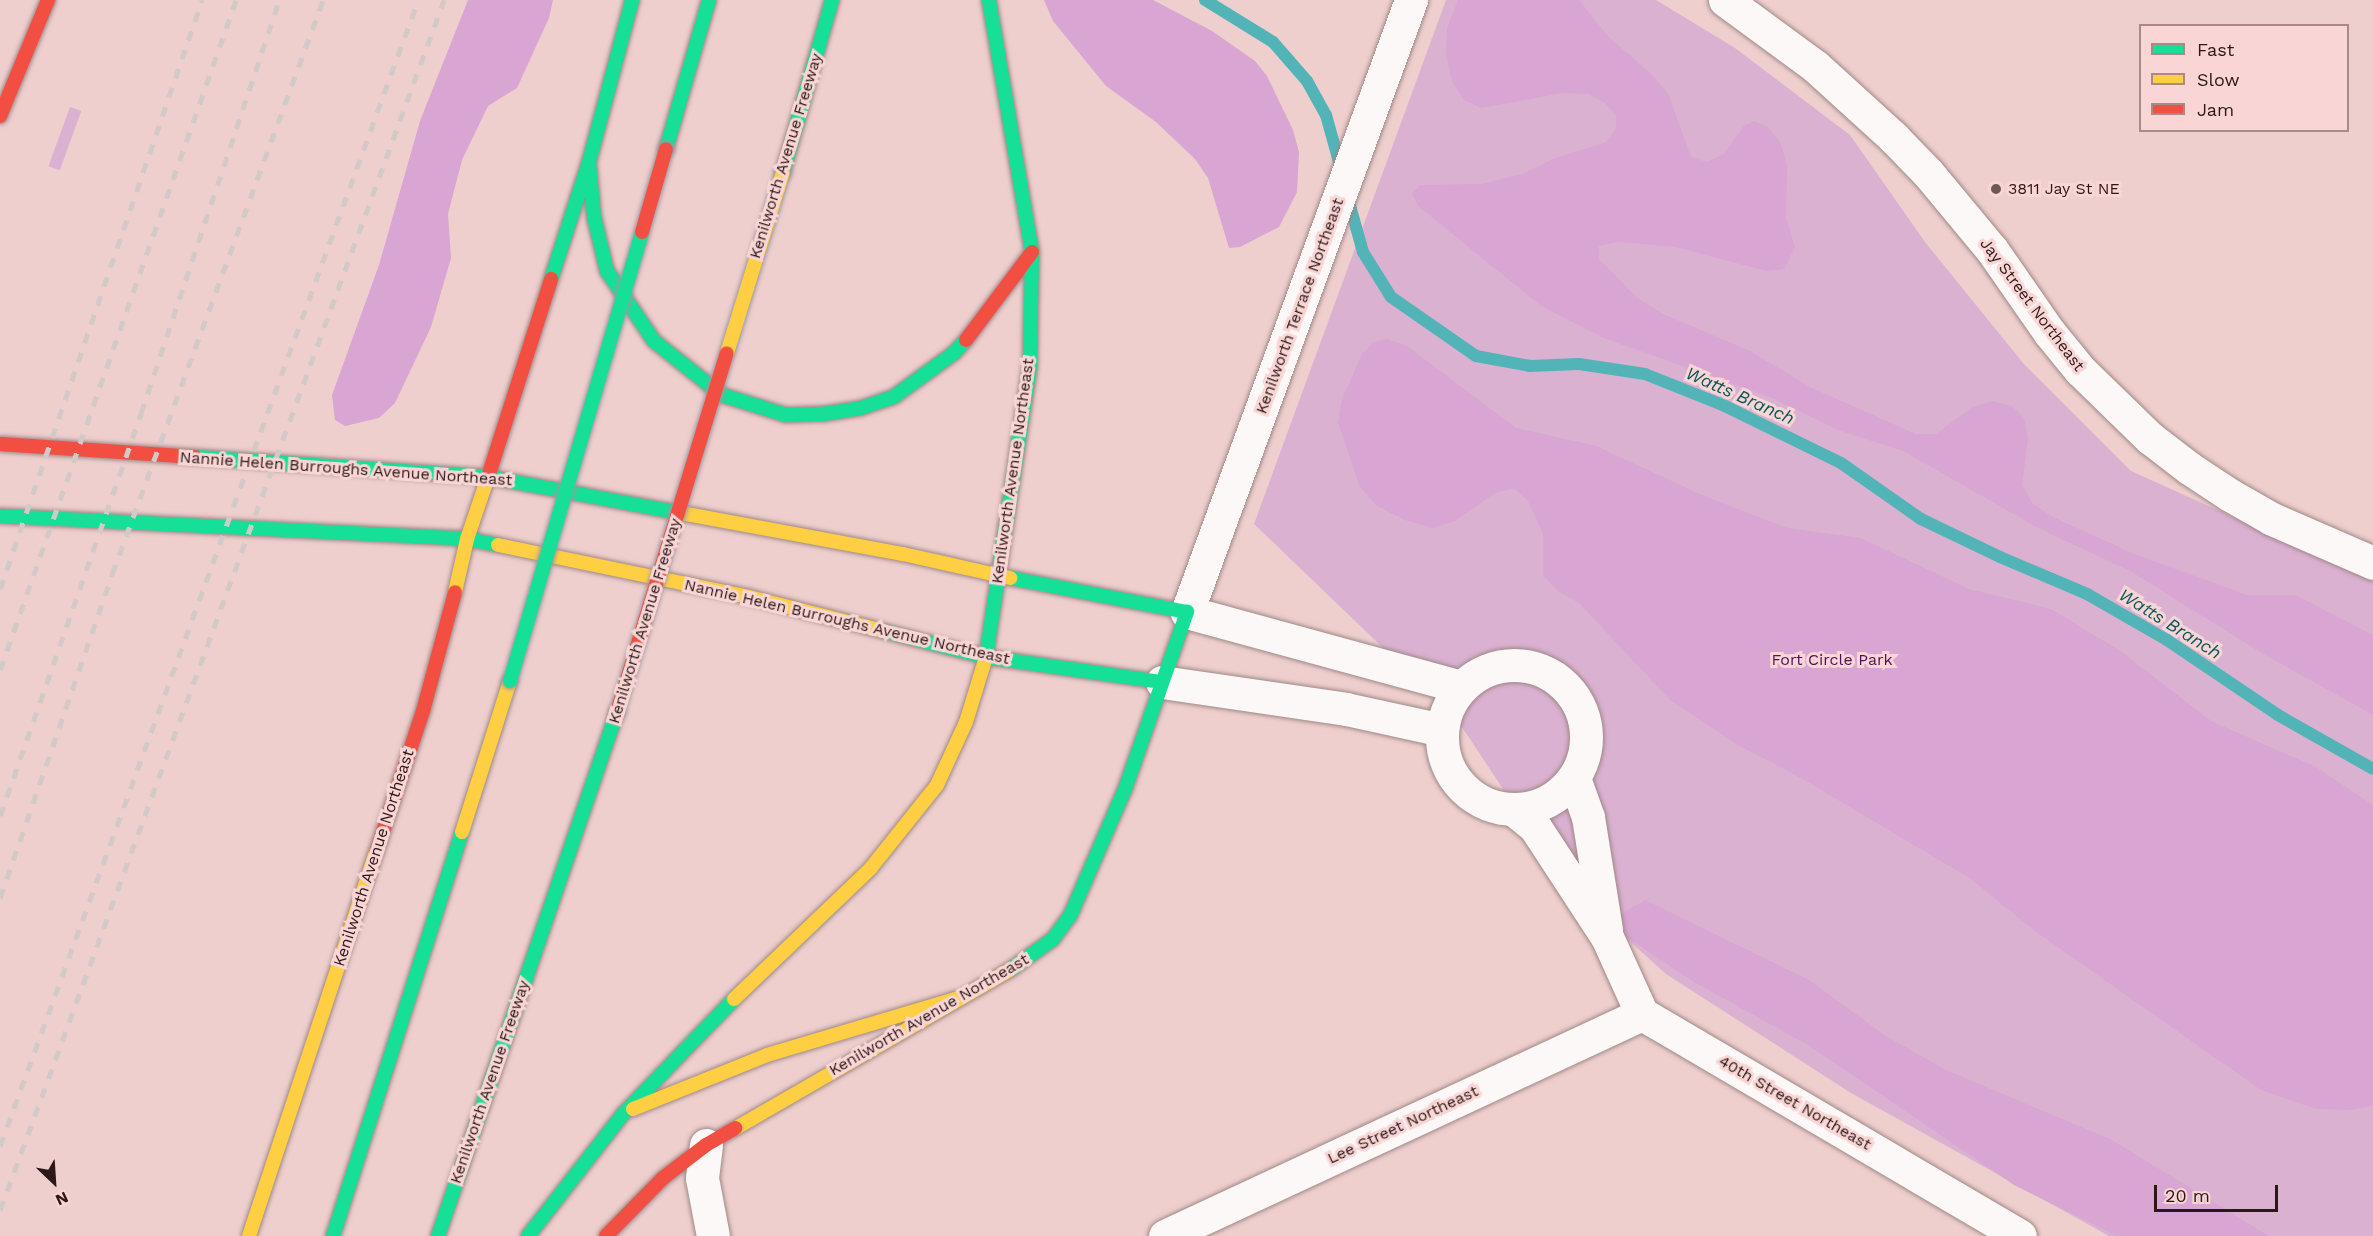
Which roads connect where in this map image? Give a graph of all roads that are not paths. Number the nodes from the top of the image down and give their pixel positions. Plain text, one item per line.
1 (48, 0) edge
2 (632, 0) edge
3 (709, 0) edge
4 (832, 0) edge
5 (989, 0) edge
6 (1411, 0) edge
7 (1725, 0) edge
8 (0, 116) edge
9 (589, 162) junction
10 (1032, 252) junction
11 (0, 444) edge
12 (488, 477) junction
13 (0, 516) edge
14 (467, 539) junction
15 (2373, 563) edge
16 (998, 576) junction
17 (1187, 612) junction
18 (986, 657) junction
19 (1162, 682) junction
20 (1461, 687) junction
21 (1442, 730) junction
22 (1574, 778) junction
23 (1513, 809) junction
24 (1607, 937) junction
25 (958, 998) junction
26 (1642, 1014) junction
27 (623, 1114) junction
28 (706, 1145) junction
29 (249, 1236) edge
30 (333, 1236) edge
31 (438, 1236) edge
32 (528, 1236) edge
33 (606, 1236) edge
34 (713, 1236) edge
35 (1165, 1236) edge
36 (2020, 1236) edge

1 - 8 main road
2 - 9 main road, Kenilworth Avenue Northeast
3 - 30 main road, bridge
4 - 31 main road, Kenilworth Avenue Freeway, bridge
5 - 10 main road, Kenilworth Avenue Northeast
6 - 17 street, Kenilworth Terrace Northeast
7 - 15 street, Jay Street Northeast
9 - 10 main road
9 - 12 main road, Kenilworth Avenue Northeast
10 - 16 main road, Kenilworth Avenue Northeast
11 - 12 main road, Nannie Helen Burroughs Avenue Northeast
12 - 14 main road, Kenilworth Avenue Northeast
12 - 16 main road, Nannie Helen Burroughs Avenue Northeast
13 - 14 main road, Nannie Helen Burroughs Avenue Northeast
14 - 18 main road, Nannie Helen Burroughs Avenue Northeast
14 - 29 main road, Kenilworth Avenue Northeast
16 - 17 main road, Nannie Helen Burroughs Avenue Northeast
16 - 18 main road, Kenilworth Avenue Northeast
17 - 19 main road, Kenilworth Avenue Northeast
17 - 20 street, Nannie Helen Burroughs Avenue Northeast
18 - 19 main road, Nannie Helen Burroughs Avenue Northeast
18 - 27 main road, Kenilworth Avenue Northeast
19 - 21 street, Nannie Helen Burroughs Avenue Northeast
19 - 25 main road, Kenilworth Avenue Northeast
20 - 21 street
20 - 22 street
21 - 23 street
22 - 23 street
22 - 24 street
23 - 24 street
24 - 26 street
25 - 27 main road
25 - 28 main road, Kenilworth Avenue Northeast
26 - 35 street, Lee Street Northeast
26 - 36 street, 40th Street Northeast
27 - 32 main road, Kenilworth Avenue Northeast
28 - 33 main road, Kenilworth Avenue Northeast
28 - 34 street

